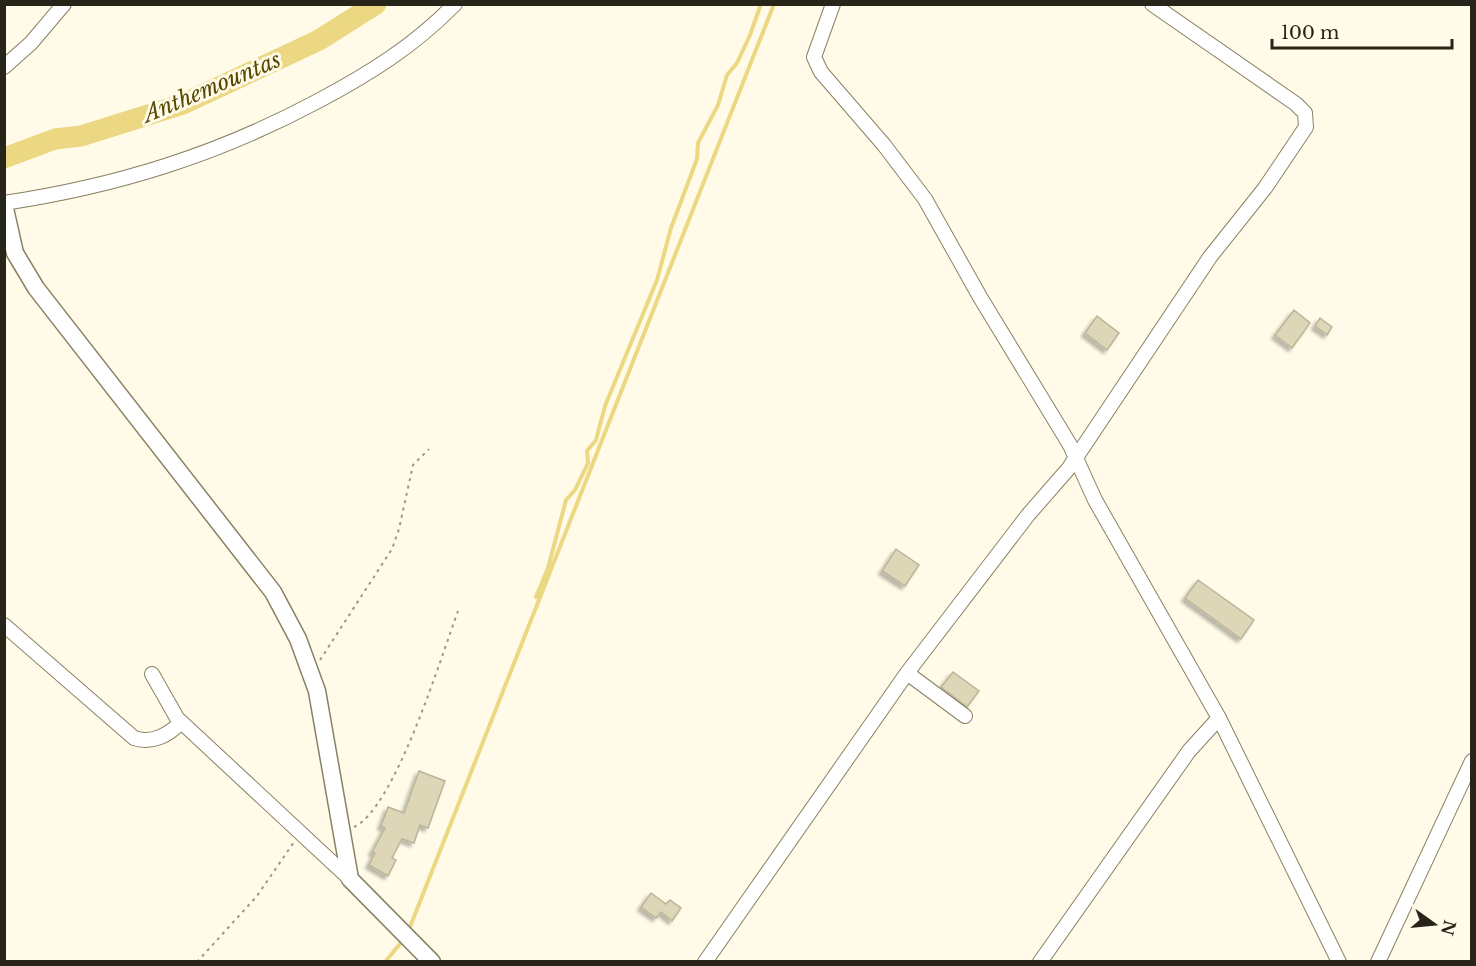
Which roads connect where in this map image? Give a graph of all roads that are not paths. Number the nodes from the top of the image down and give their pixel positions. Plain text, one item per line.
1 (64, 4) edge
2 (455, 4) edge
3 (833, 4) edge
4 (1152, 4) edge
5 (4, 67) edge
6 (4, 203) edge
7 (1075, 458) junction
8 (7, 630) edge
9 (907, 673) junction
10 (152, 674) dead end
11 (965, 716) dead end
12 (1219, 718) junction
13 (181, 722) junction
14 (1472, 760) edge
15 (350, 879) junction
16 (432, 962) edge
17 (705, 962) edge
18 (1040, 962) edge
19 (1339, 962) edge
20 (1378, 962) edge

1 - 5 street
2 - 6 street
3 - 7 street
4 - 7 street
6 - 15 street
7 - 9 street
7 - 12 street
8 - 13 street
9 - 11 street
9 - 17 street
10 - 13 street
12 - 18 street
12 - 19 street
13 - 15 street
14 - 20 street
15 - 16 street

